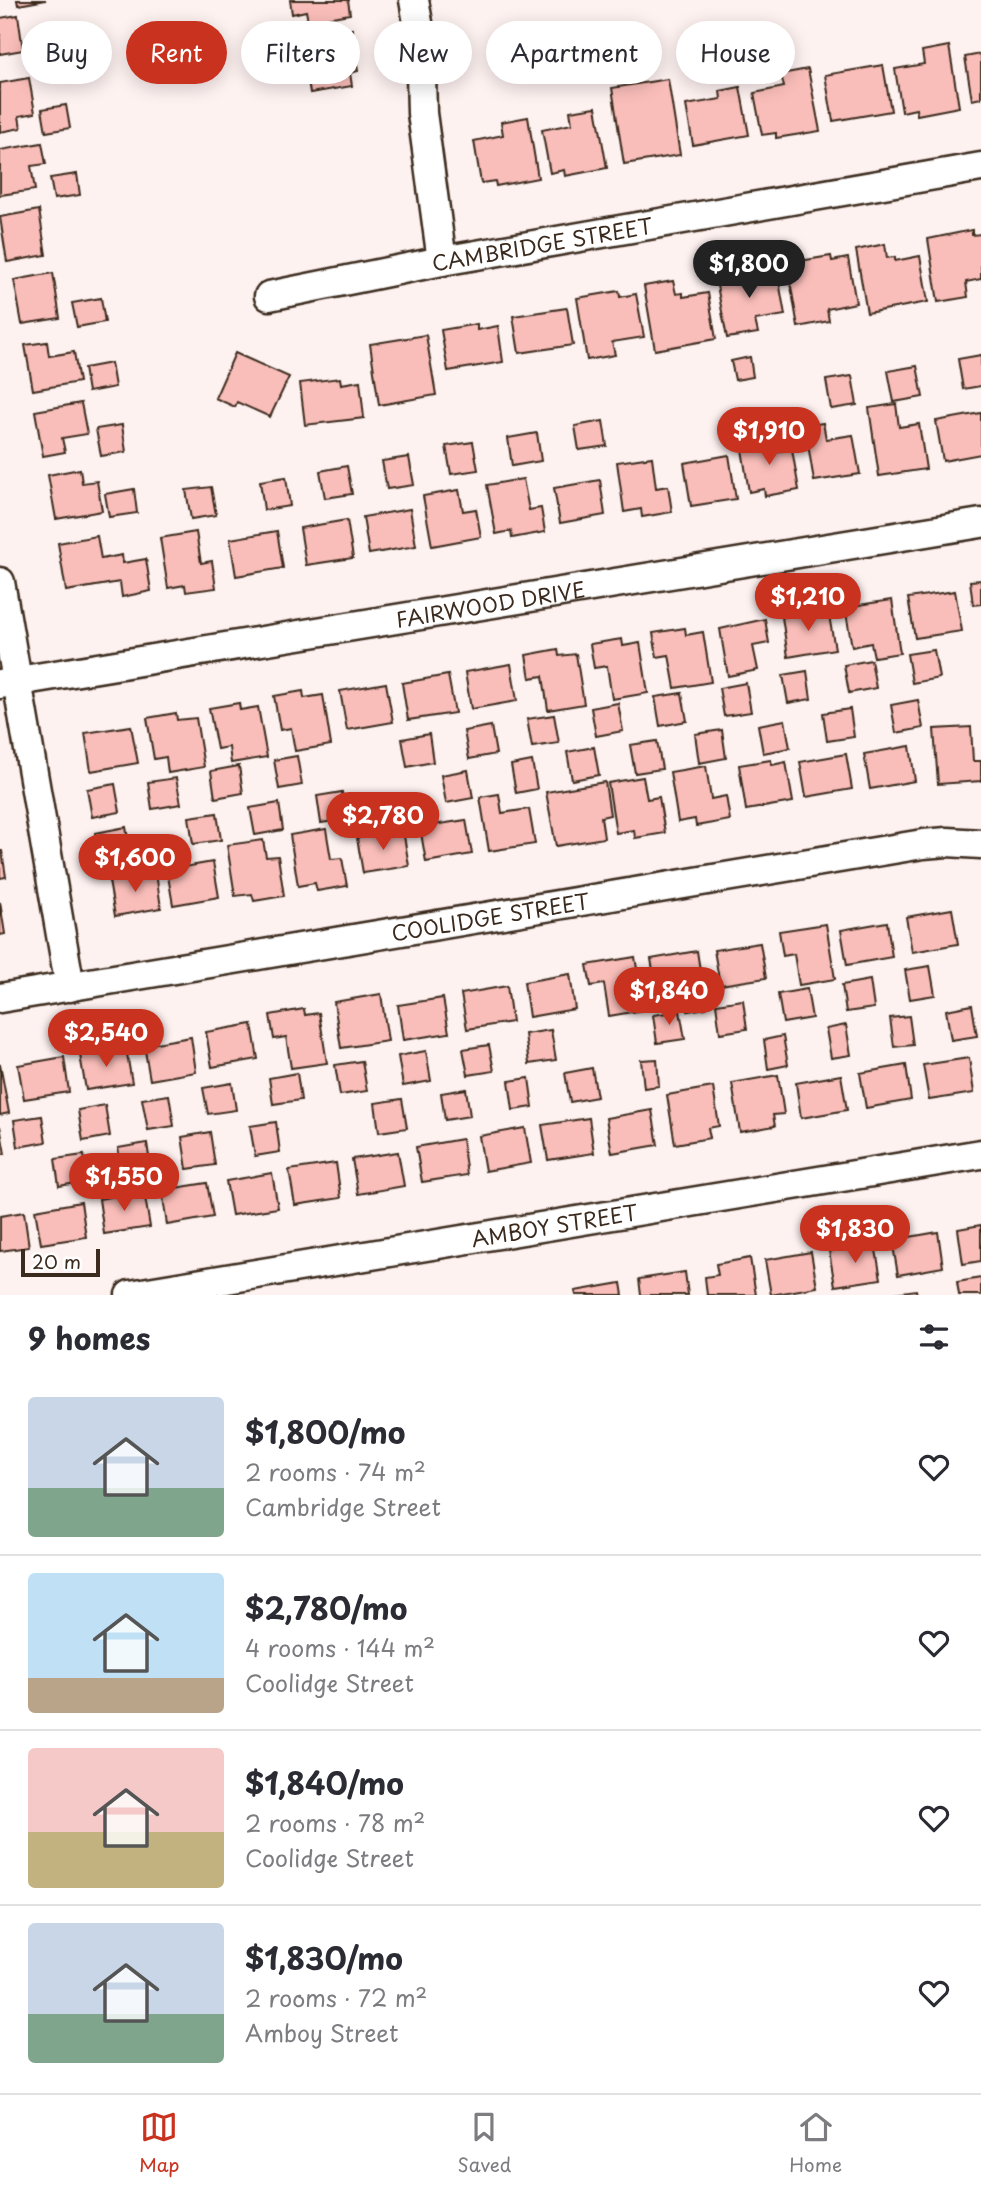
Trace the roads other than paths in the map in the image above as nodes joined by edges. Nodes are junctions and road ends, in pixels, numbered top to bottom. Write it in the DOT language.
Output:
graph roads {
  1 [pos="414,0"];
  2 [pos="981,167"];
  3 [pos="442,261"];
  4 [pos="270,296"];
  5 [pos="981,523"];
  6 [pos="0,582"];
  7 [pos="9,683"];
  8 [pos="981,844"];
  9 [pos="70,987"];
  10 [pos="0,998"];
  11 [pos="981,1154"];
  12 [pos="130,1295"];
  1 -- 3 [label="street"];
  2 -- 3 [label="street, CAMBRIDGE STREET"];
  3 -- 4 [label="street, CAMBRIDGE STREET"];
  5 -- 7 [label="street, FAIRWOOD DRIVE"];
  6 -- 7 [label="street"];
  7 -- 9 [label="street"];
  8 -- 9 [label="street, COOLIDGE STREET"];
  9 -- 10 [label="street, COOLIDGE STREET"];
  11 -- 12 [label="street, AMBOY STREET"];
}
